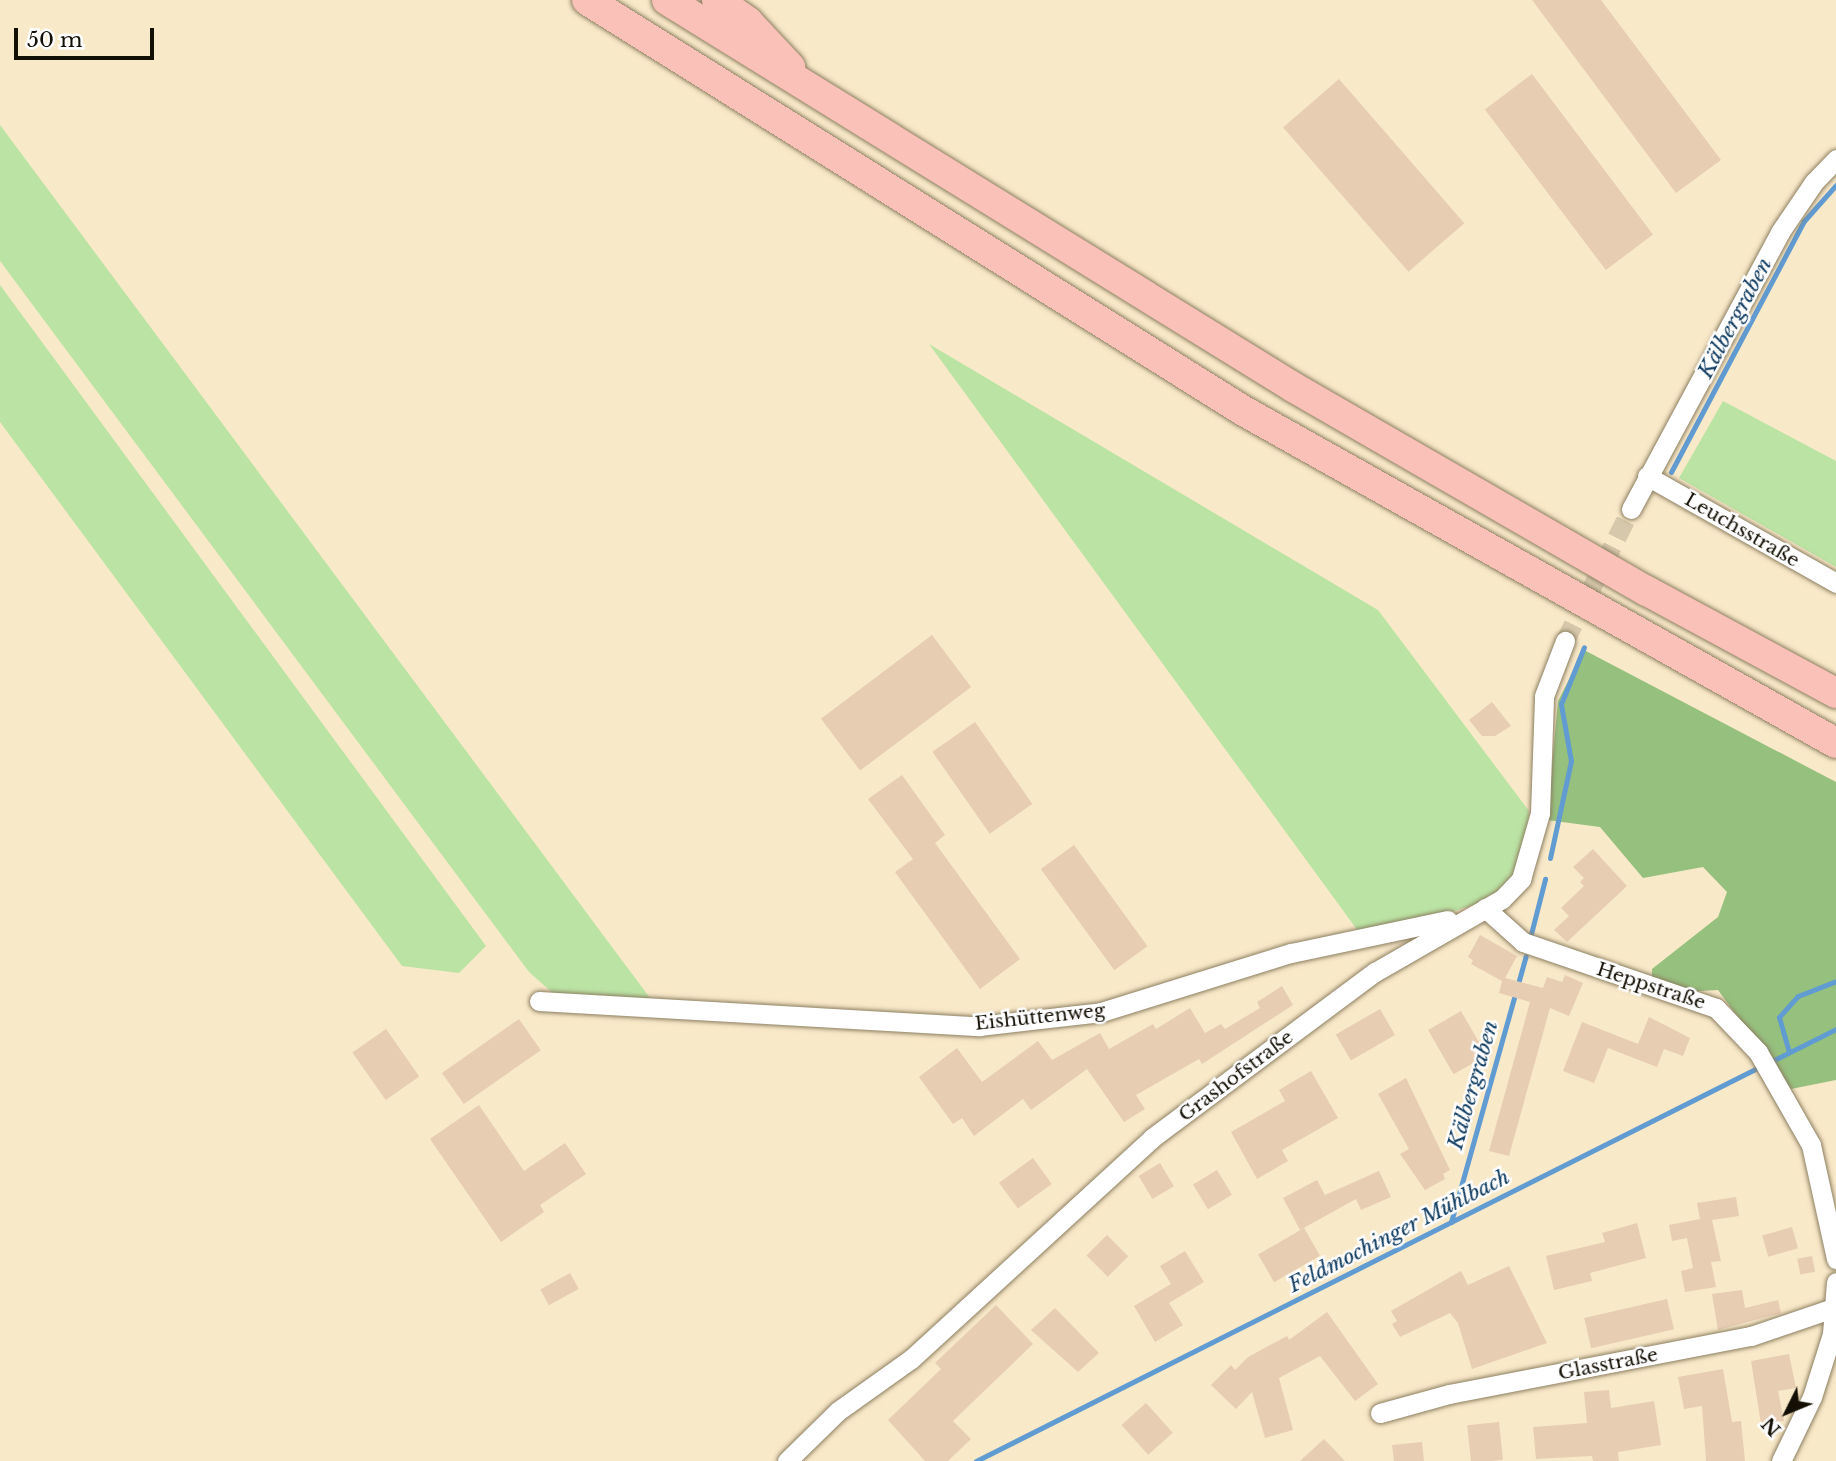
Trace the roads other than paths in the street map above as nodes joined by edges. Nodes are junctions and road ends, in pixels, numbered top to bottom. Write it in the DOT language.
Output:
graph roads {
  1 [pos="587,0"];
  2 [pos="667,0"];
  3 [pos="717,0"];
  4 [pos="819,98"];
  5 [pos="1836,159"];
  6 [pos="1647,476"];
  7 [pos="1631,509"];
  8 [pos="1836,583"];
  9 [pos="1566,641"];
  10 [pos="1836,693"];
  11 [pos="1836,743"];
  12 [pos="1485,908"];
  13 [pos="539,1001"];
  14 [pos="1836,1259"];
  15 [pos="1836,1282"];
  16 [pos="1835,1307"];
  17 [pos="1380,1413"];
  18 [pos="787,1461"];
  19 [pos="1781,1461"];
  1 -- 11 [label="highway"];
  2 -- 4 [label="highway"];
  3 -- 4 [label="highway"];
  4 -- 10 [label="highway"];
  5 -- 6 [label="street"];
  6 -- 7 [label="street"];
  6 -- 8 [label="street, Leuchsstraße"];
  9 -- 12 [label="street, Grashofstraße"];
  12 -- 13 [label="street, Eishüttenweg"];
  12 -- 14 [label="street, Heppstraße"];
  12 -- 18 [label="street, Grashofstraße"];
  15 -- 16 [label="street"];
  16 -- 17 [label="street, Glasstraße"];
  16 -- 19 [label="street"];
}
